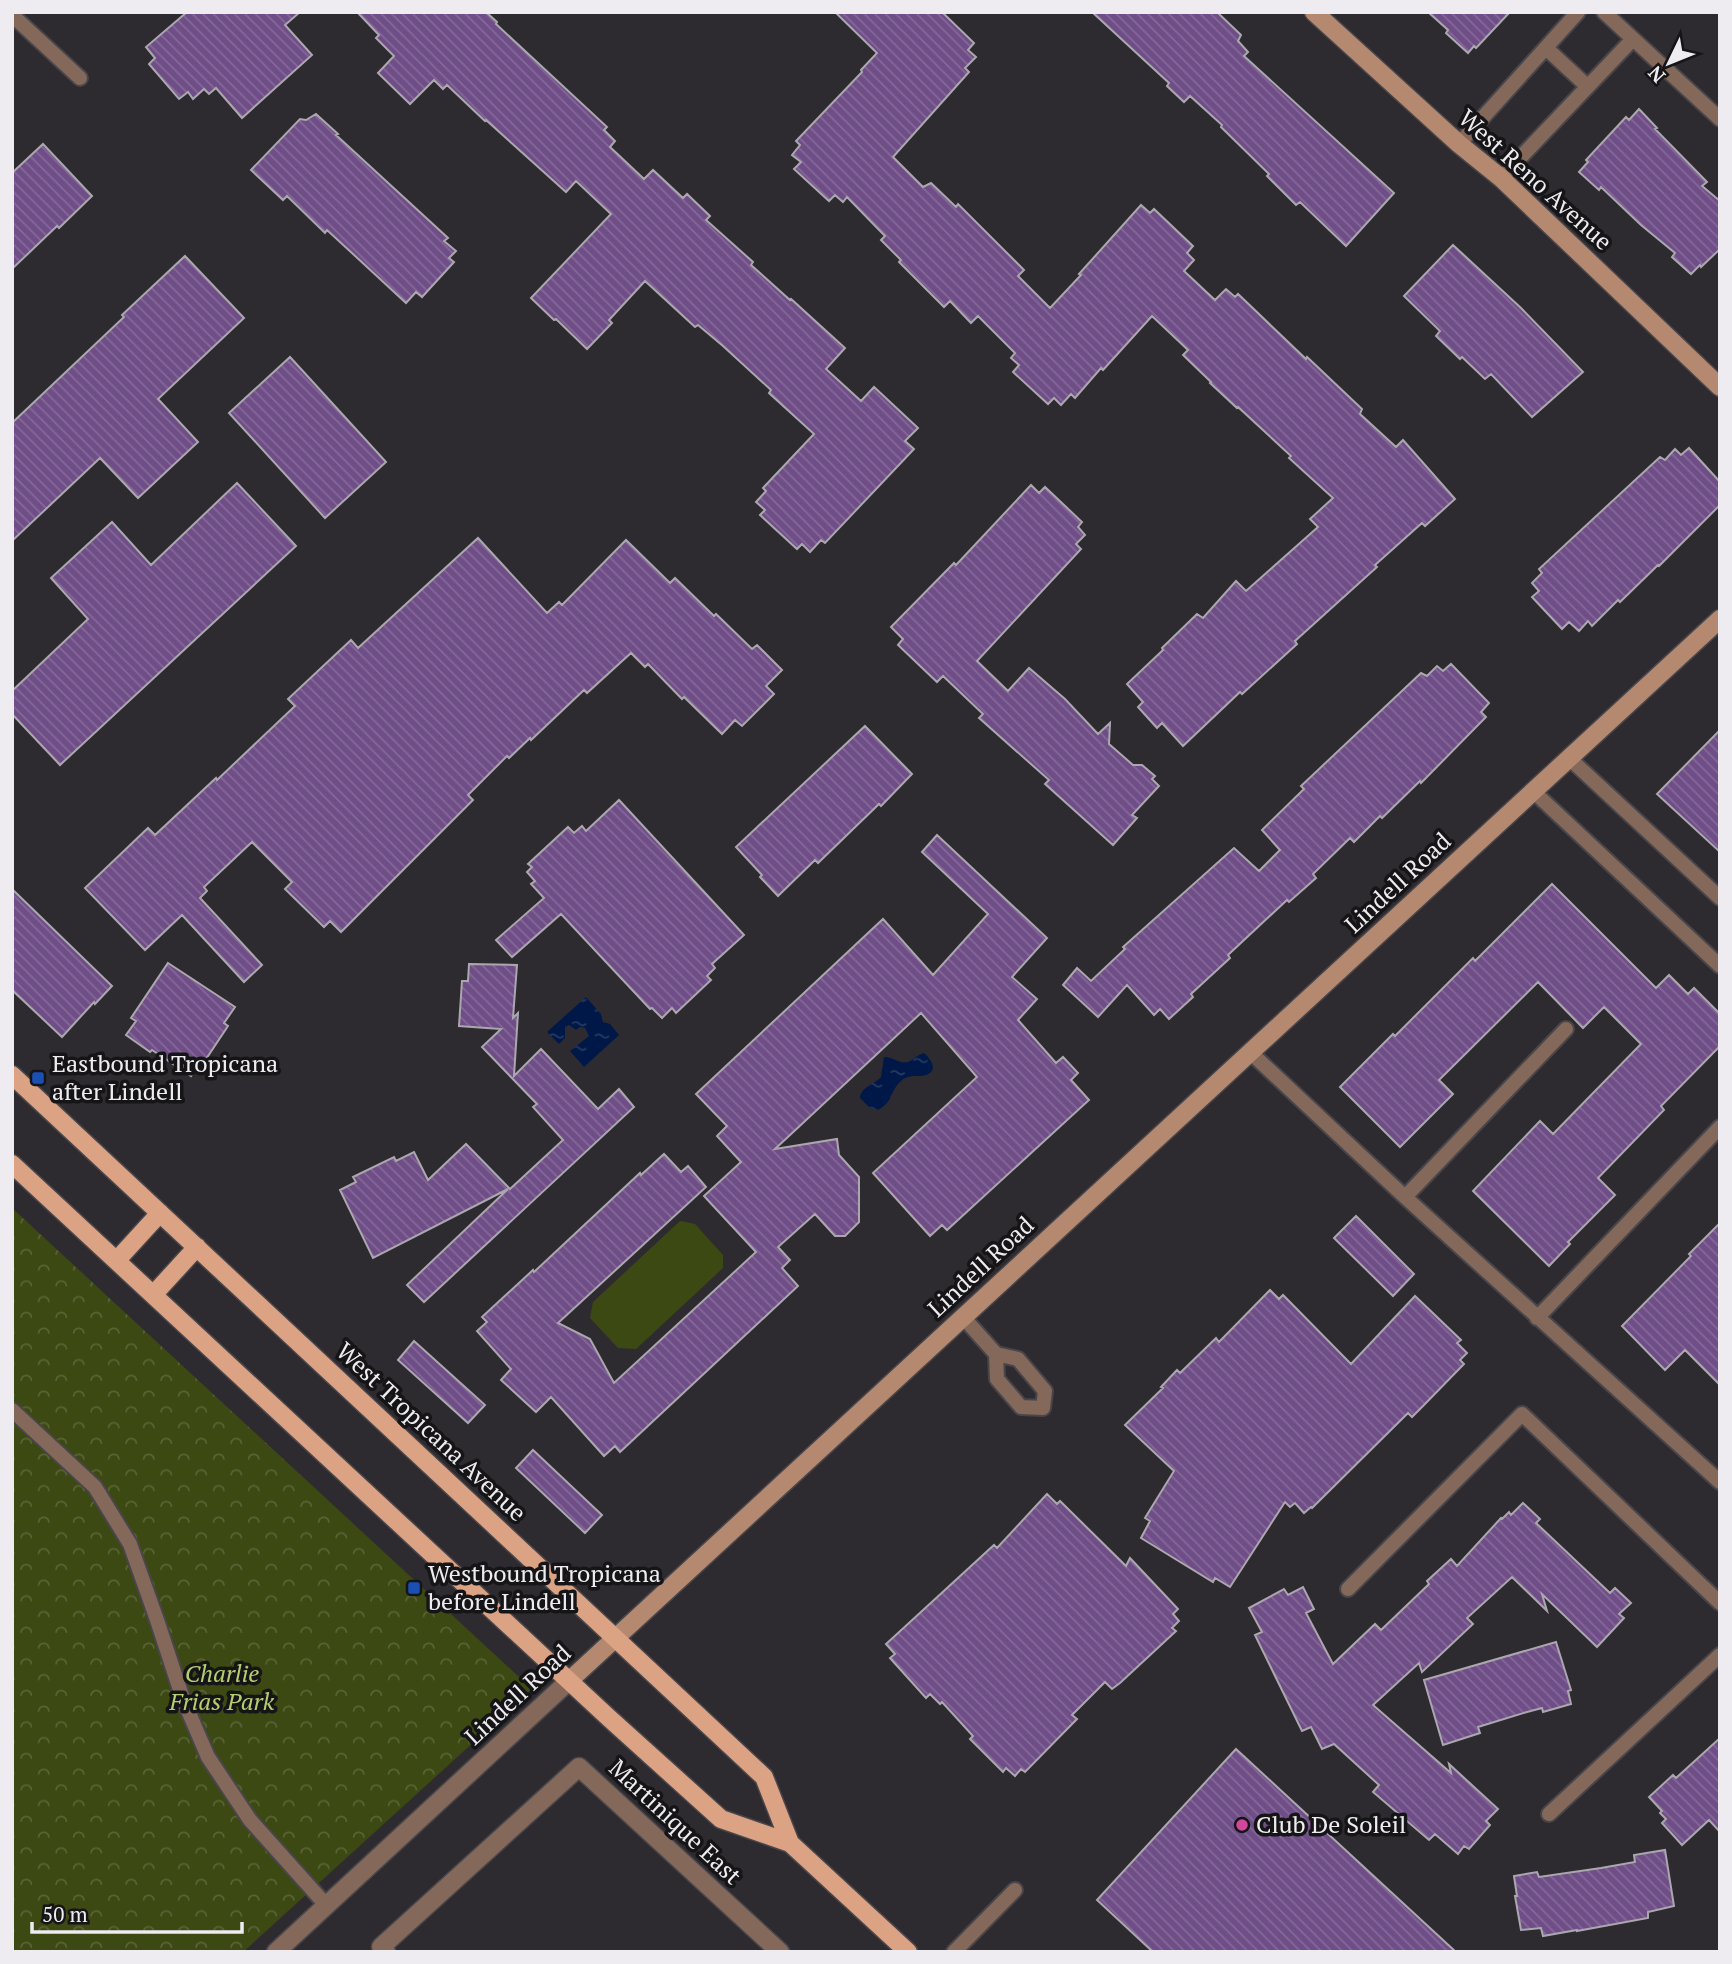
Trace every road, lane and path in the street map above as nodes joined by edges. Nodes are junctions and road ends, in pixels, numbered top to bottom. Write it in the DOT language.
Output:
graph roads {
  1 [pos="1314,12"];
  2 [pos="1578,12"];
  3 [pos="1604,12"];
  4 [pos="12,15"];
  5 [pos="1632,40"];
  6 [pos="1546,48"];
  7 [pos="80,78"];
  8 [pos="1587,86"];
  9 [pos="1720,119"];
  10 [pos="1459,144"];
  11 [pos="1501,178"];
  12 [pos="1720,387"];
  13 [pos="1720,618"];
  14 [pos="1569,758"];
  15 [pos="1533,791"];
  16 [pos="1719,896"];
  17 [pos="1720,966"];
  18 [pos="1566,1029"];
  19 [pos="1250,1052"];
  20 [pos="12,1075"];
  21 [pos="1720,1127"];
  22 [pos="12,1164"];
  23 [pos="1405,1197"];
  24 [pos="160,1213"];
  25 [pos="197,1247"];
  26 [pos="117,1260"];
  27 [pos="154,1294"];
  28 [pos="963,1317"];
  29 [pos="1537,1318"];
  30 [pos="996,1354"];
  31 [pos="12,1410"];
  32 [pos="1720,1482"];
  33 [pos="1348,1590"];
  34 [pos="1720,1603"];
  35 [pos="615,1638"];
  36 [pos="1720,1655"];
  37 [pos="570,1680"];
  38 [pos="1549,1814"];
  39 [pos="790,1843"];
  40 [pos="1015,1890"];
  41 [pos="326,1905"];
  42 [pos="384,1950"];
  43 [pos="276,1952"];
  44 [pos="780,1952"];
  45 [pos="908,1952"];
  46 [pos="954,1952"];
  1 -- 10 [label="street, West Reno Avenue"];
  2 -- 6 [label="lane"];
  3 -- 5 [label="lane"];
  4 -- 7 [label="lane"];
  5 -- 8 [label="lane"];
  5 -- 9 [label="lane"];
  6 -- 8 [label="lane"];
  6 -- 10 [label="lane"];
  8 -- 11 [label="lane"];
  10 -- 11 [label="street, West Reno Avenue"];
  11 -- 12 [label="street, West Reno Avenue"];
  13 -- 14 [label="street, Lindell Road"];
  14 -- 15 [label="street, Lindell Road"];
  14 -- 16 [label="lane"];
  15 -- 17 [label="lane"];
  15 -- 19 [label="street, Lindell Road"];
  18 -- 23 [label="lane"];
  19 -- 23 [label="lane"];
  19 -- 28 [label="street, Lindell Road"];
  20 -- 24 [label="main road, West Tropicana Avenue"];
  21 -- 29 [label="lane"];
  22 -- 26 [label="main road, West Tropicana Avenue"];
  23 -- 29 [label="lane"];
  24 -- 25 [label="main road, West Tropicana Avenue"];
  24 -- 26 [label="main road"];
  25 -- 27 [label="main road"];
  25 -- 35 [label="main road, West Tropicana Avenue"];
  26 -- 27 [label="main road, West Tropicana Avenue"];
  27 -- 37 [label="main road, West Tropicana Avenue"];
  28 -- 30 [label="lane"];
  28 -- 35 [label="street, Lindell Road"];
  29 -- 32 [label="lane"];
  31 -- 41 [label="lane"];
  33 -- 34 [label="lane"];
  35 -- 37 [label="street, Lindell Road"];
  35 -- 39 [label="main road, West Tropicana Avenue"];
  36 -- 38 [label="lane"];
  37 -- 39 [label="main road, West Tropicana Avenue"];
  37 -- 41 [label="street, Lindell Road"];
  39 -- 45 [label="main road, West Tropicana Avenue"];
  40 -- 46 [label="lane"];
  41 -- 43 [label="street, Lindell Road"];
  42 -- 44 [label="street, Martinique East"];
}
